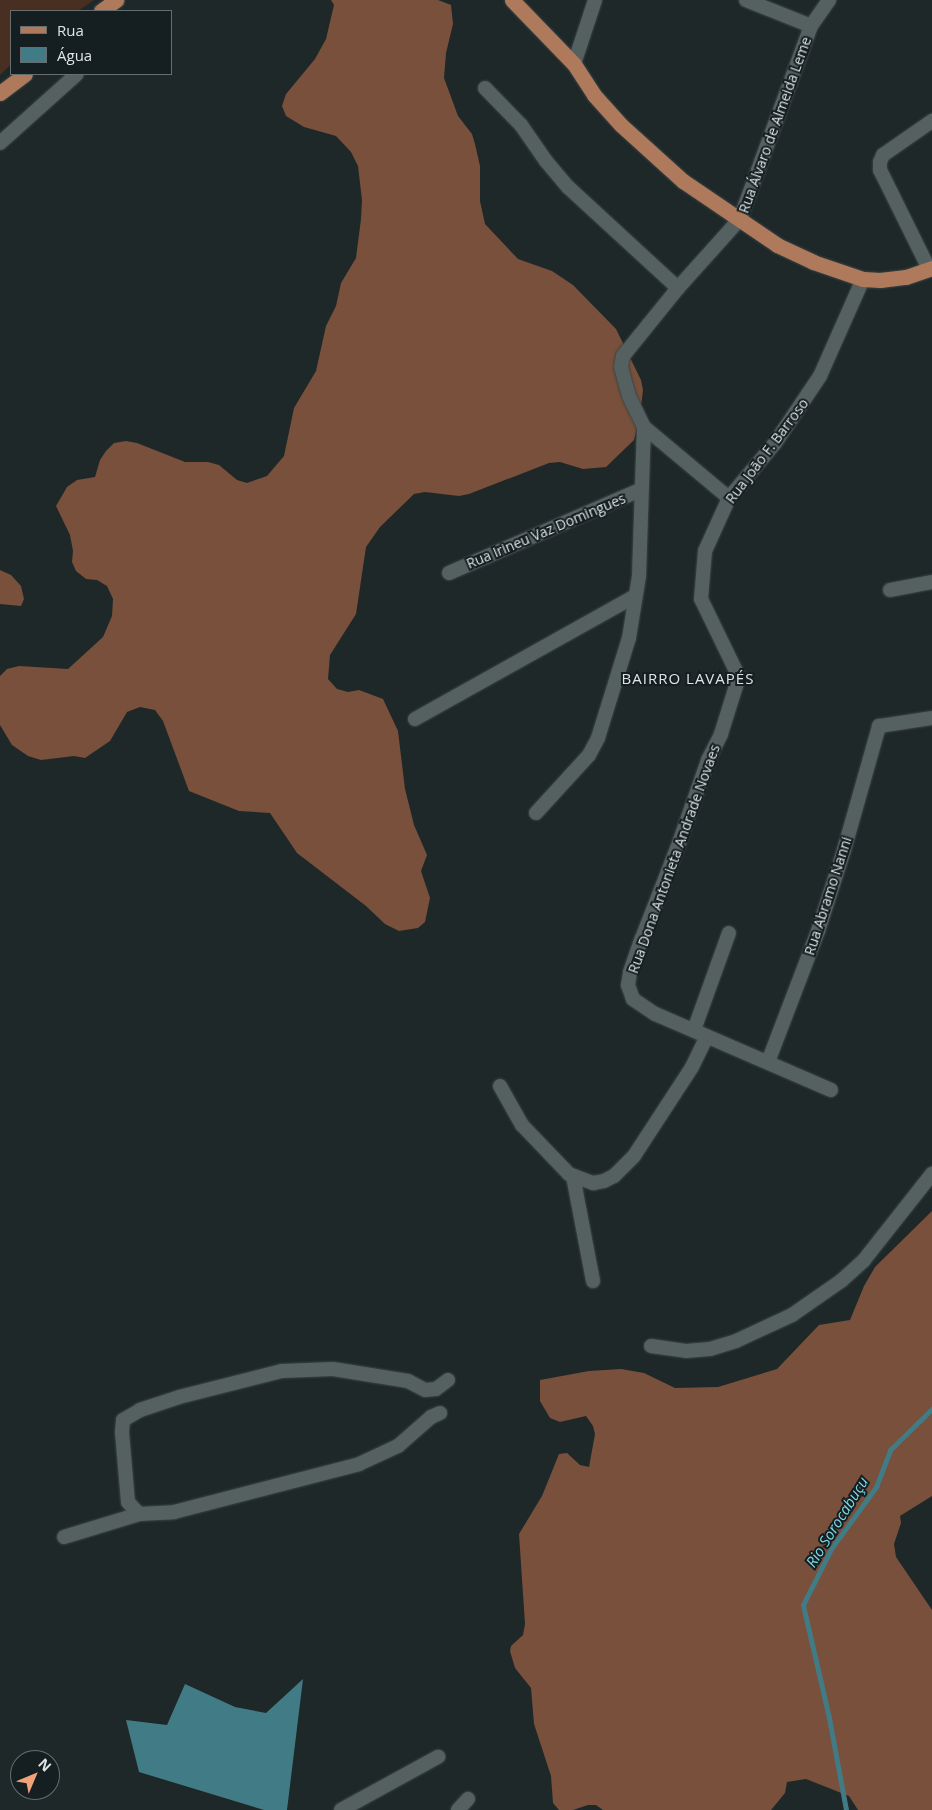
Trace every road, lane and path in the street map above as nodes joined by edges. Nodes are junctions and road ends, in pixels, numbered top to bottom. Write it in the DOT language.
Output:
graph roads {
  1 [pos="116,0"];
  2 [pos="512,0"];
  3 [pos="595,0"];
  4 [pos="746,0"];
  5 [pos="829,0"];
  6 [pos="102,10"];
  7 [pos="811,26"];
  8 [pos="574,64"];
  9 [pos="24,75"];
  10 [pos="75,75"];
  11 [pos="485,88"];
  12 [pos="0,93"];
  13 [pos="932,121"];
  14 [pos="0,143"];
  15 [pos="740,219"];
  16 [pos="931,268"];
  17 [pos="863,279"];
  18 [pos="678,288"];
  19 [pos="644,427"];
  20 [pos="642,489"];
  21 [pos="729,498"];
  22 [pos="449,573"];
  23 [pos="932,582"];
  24 [pos="890,590"];
  25 [pos="636,596"];
  26 [pos="737,683"];
  27 [pos="932,718"];
  28 [pos="415,720"];
  29 [pos="536,813"];
  30 [pos="729,933"];
  31 [pos="700,1033"];
  32 [pos="768,1062"];
  33 [pos="500,1086"];
  34 [pos="831,1090"];
  35 [pos="932,1174"];
  36 [pos="573,1176"];
  37 [pos="593,1281"];
  38 [pos="651,1346"];
  39 [pos="448,1380"];
  40 [pos="440,1413"];
  41 [pos="139,1514"];
  42 [pos="64,1537"];
  43 [pos="438,1757"];
  44 [pos="468,1799"];
  45 [pos="341,1810"];
  46 [pos="458,1810"];
  1 -- 6 [label="main road"];
  2 -- 8 [label="main road"];
  3 -- 8 [label="street"];
  4 -- 7 [label="street"];
  5 -- 7 [label="street, Rua Álvaro de Almeida Leme"];
  7 -- 15 [label="street, Rua Álvaro de Almeida Leme"];
  8 -- 15 [label="main road"];
  9 -- 12 [label="main road"];
  10 -- 14 [label="street"];
  11 -- 18 [label="street"];
  13 -- 16 [label="street"];
  15 -- 17 [label="main road"];
  15 -- 18 [label="street, Rua Álvaro de Almeida Leme"];
  16 -- 17 [label="main road"];
  17 -- 21 [label="street, Rua João F. Barroso"];
  18 -- 19 [label="street, Rua Álvaro de Almeida Leme"];
  19 -- 20 [label="street"];
  19 -- 21 [label="street, Rua Álvaro de Almeida Leme"];
  20 -- 22 [label="street, Rua Irineu Vaz Domingues"];
  20 -- 25 [label="street"];
  21 -- 26 [label="street, Rua João F. Barroso"];
  23 -- 24 [label="street"];
  25 -- 28 [label="street"];
  25 -- 29 [label="street"];
  26 -- 31 [label="street, Rua Dona Antonieta Andrade Novaes"];
  27 -- 32 [label="street, Rua Abramo Nanni"];
  30 -- 31 [label="street"];
  31 -- 32 [label="street, Rua Dona Antonieta Andrade Novaes"];
  31 -- 36 [label="street"];
  32 -- 34 [label="street, Rua Dona Antonieta Andrade Novaes"];
  33 -- 36 [label="street"];
  35 -- 38 [label="street"];
  36 -- 37 [label="street"];
  39 -- 41 [label="street"];
  40 -- 41 [label="street"];
  41 -- 42 [label="street"];
  43 -- 45 [label="street"];
  44 -- 46 [label="street"];
}
